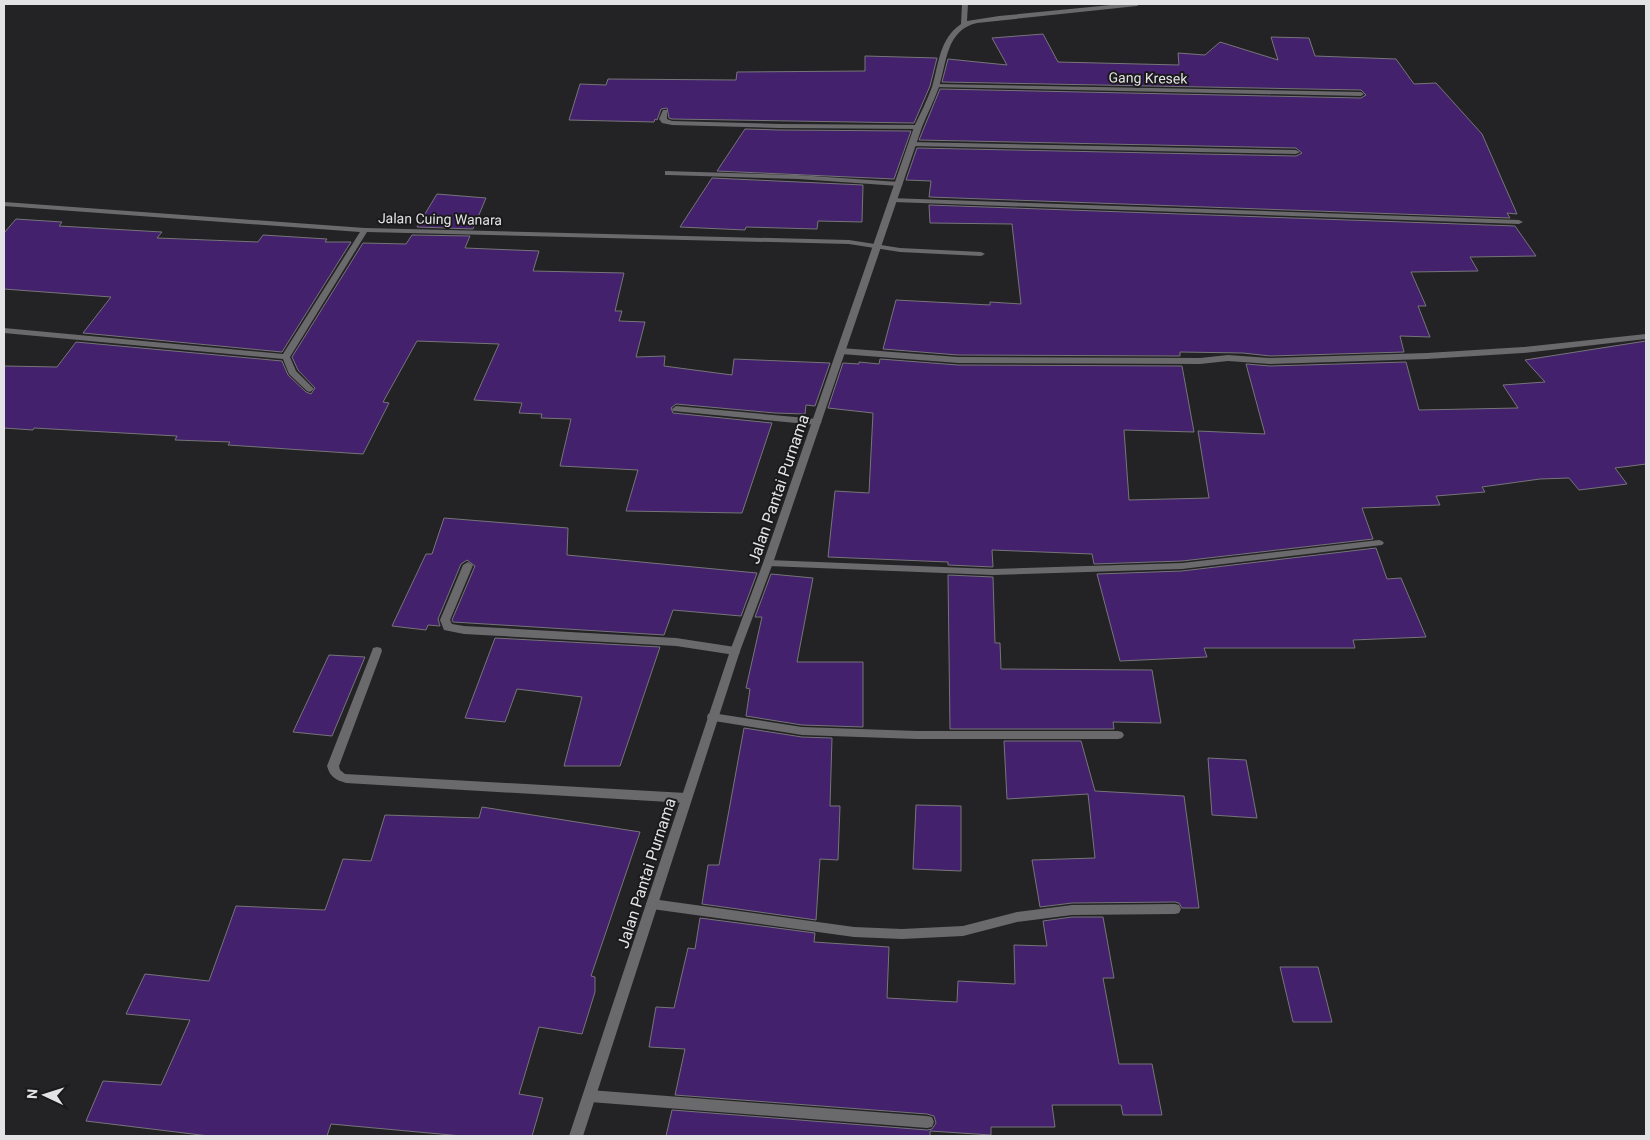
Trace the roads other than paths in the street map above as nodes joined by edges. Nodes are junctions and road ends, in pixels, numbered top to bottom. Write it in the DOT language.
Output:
graph roads {
  1 [pos="965,4"];
  2 [pos="1137,4"];
  3 [pos="964,25"];
  4 [pos="935,86"];
  5 [pos="1361,94"];
  6 [pos="665,111"];
  7 [pos="918,127"];
  8 [pos="913,144"];
  9 [pos="1296,152"];
  10 [pos="668,173"];
  11 [pos="899,184"];
  12 [pos="893,200"];
  13 [pos="4,204"];
  14 [pos="1519,222"];
  15 [pos="365,230"];
  16 [pos="876,246"];
  17 [pos="981,254"];
  18 [pos="4,330"];
  19 [pos="1646,336"];
  20 [pos="841,351"];
  21 [pos="286,358"];
  22 [pos="310,388"];
  23 [pos="676,409"];
  24 [pos="817,422"];
  25 [pos="1379,543"];
  26 [pos="768,563"];
  27 [pos="468,565"];
  28 [pos="734,650"];
  29 [pos="377,651"];
  30 [pos="712,717"];
  31 [pos="1118,735"];
  32 [pos="686,798"];
  33 [pos="652,904"];
  34 [pos="1175,909"];
  35 [pos="590,1096"];
  36 [pos="926,1122"];
  37 [pos="576,1136"];
  1 -- 3 [label="street"];
  2 -- 3 [label="street"];
  3 -- 4 [label="street, Jalan Pantai Purnama"];
  4 -- 5 [label="street, Gang Kresek"];
  4 -- 7 [label="street, Jalan Pantai Purnama"];
  6 -- 7 [label="street"];
  7 -- 8 [label="street, Jalan Pantai Purnama"];
  8 -- 9 [label="street"];
  8 -- 11 [label="street, Jalan Pantai Purnama"];
  10 -- 11 [label="street"];
  11 -- 12 [label="street, Jalan Pantai Purnama"];
  12 -- 14 [label="street"];
  12 -- 16 [label="street, Jalan Pantai Purnama"];
  13 -- 15 [label="street, Jalan Cuing Wanara"];
  15 -- 16 [label="street, Jalan Cuing Wanara"];
  15 -- 21 [label="street"];
  16 -- 17 [label="street, Jalan Cuing Wanara"];
  16 -- 20 [label="street, Jalan Pantai Purnama"];
  18 -- 21 [label="street"];
  19 -- 20 [label="street"];
  20 -- 24 [label="street, Jalan Pantai Purnama"];
  21 -- 22 [label="street"];
  23 -- 24 [label="street"];
  24 -- 26 [label="street, Jalan Pantai Purnama"];
  25 -- 26 [label="street"];
  26 -- 28 [label="street, Jalan Pantai Purnama"];
  27 -- 28 [label="street"];
  28 -- 30 [label="street, Jalan Pantai Purnama"];
  29 -- 32 [label="street"];
  30 -- 31 [label="street"];
  30 -- 32 [label="street, Jalan Pantai Purnama"];
  32 -- 33 [label="street, Jalan Pantai Purnama"];
  33 -- 34 [label="street"];
  33 -- 35 [label="street, Jalan Pantai Purnama"];
  35 -- 36 [label="street"];
  35 -- 37 [label="street, Jalan Pantai Purnama"];
}
